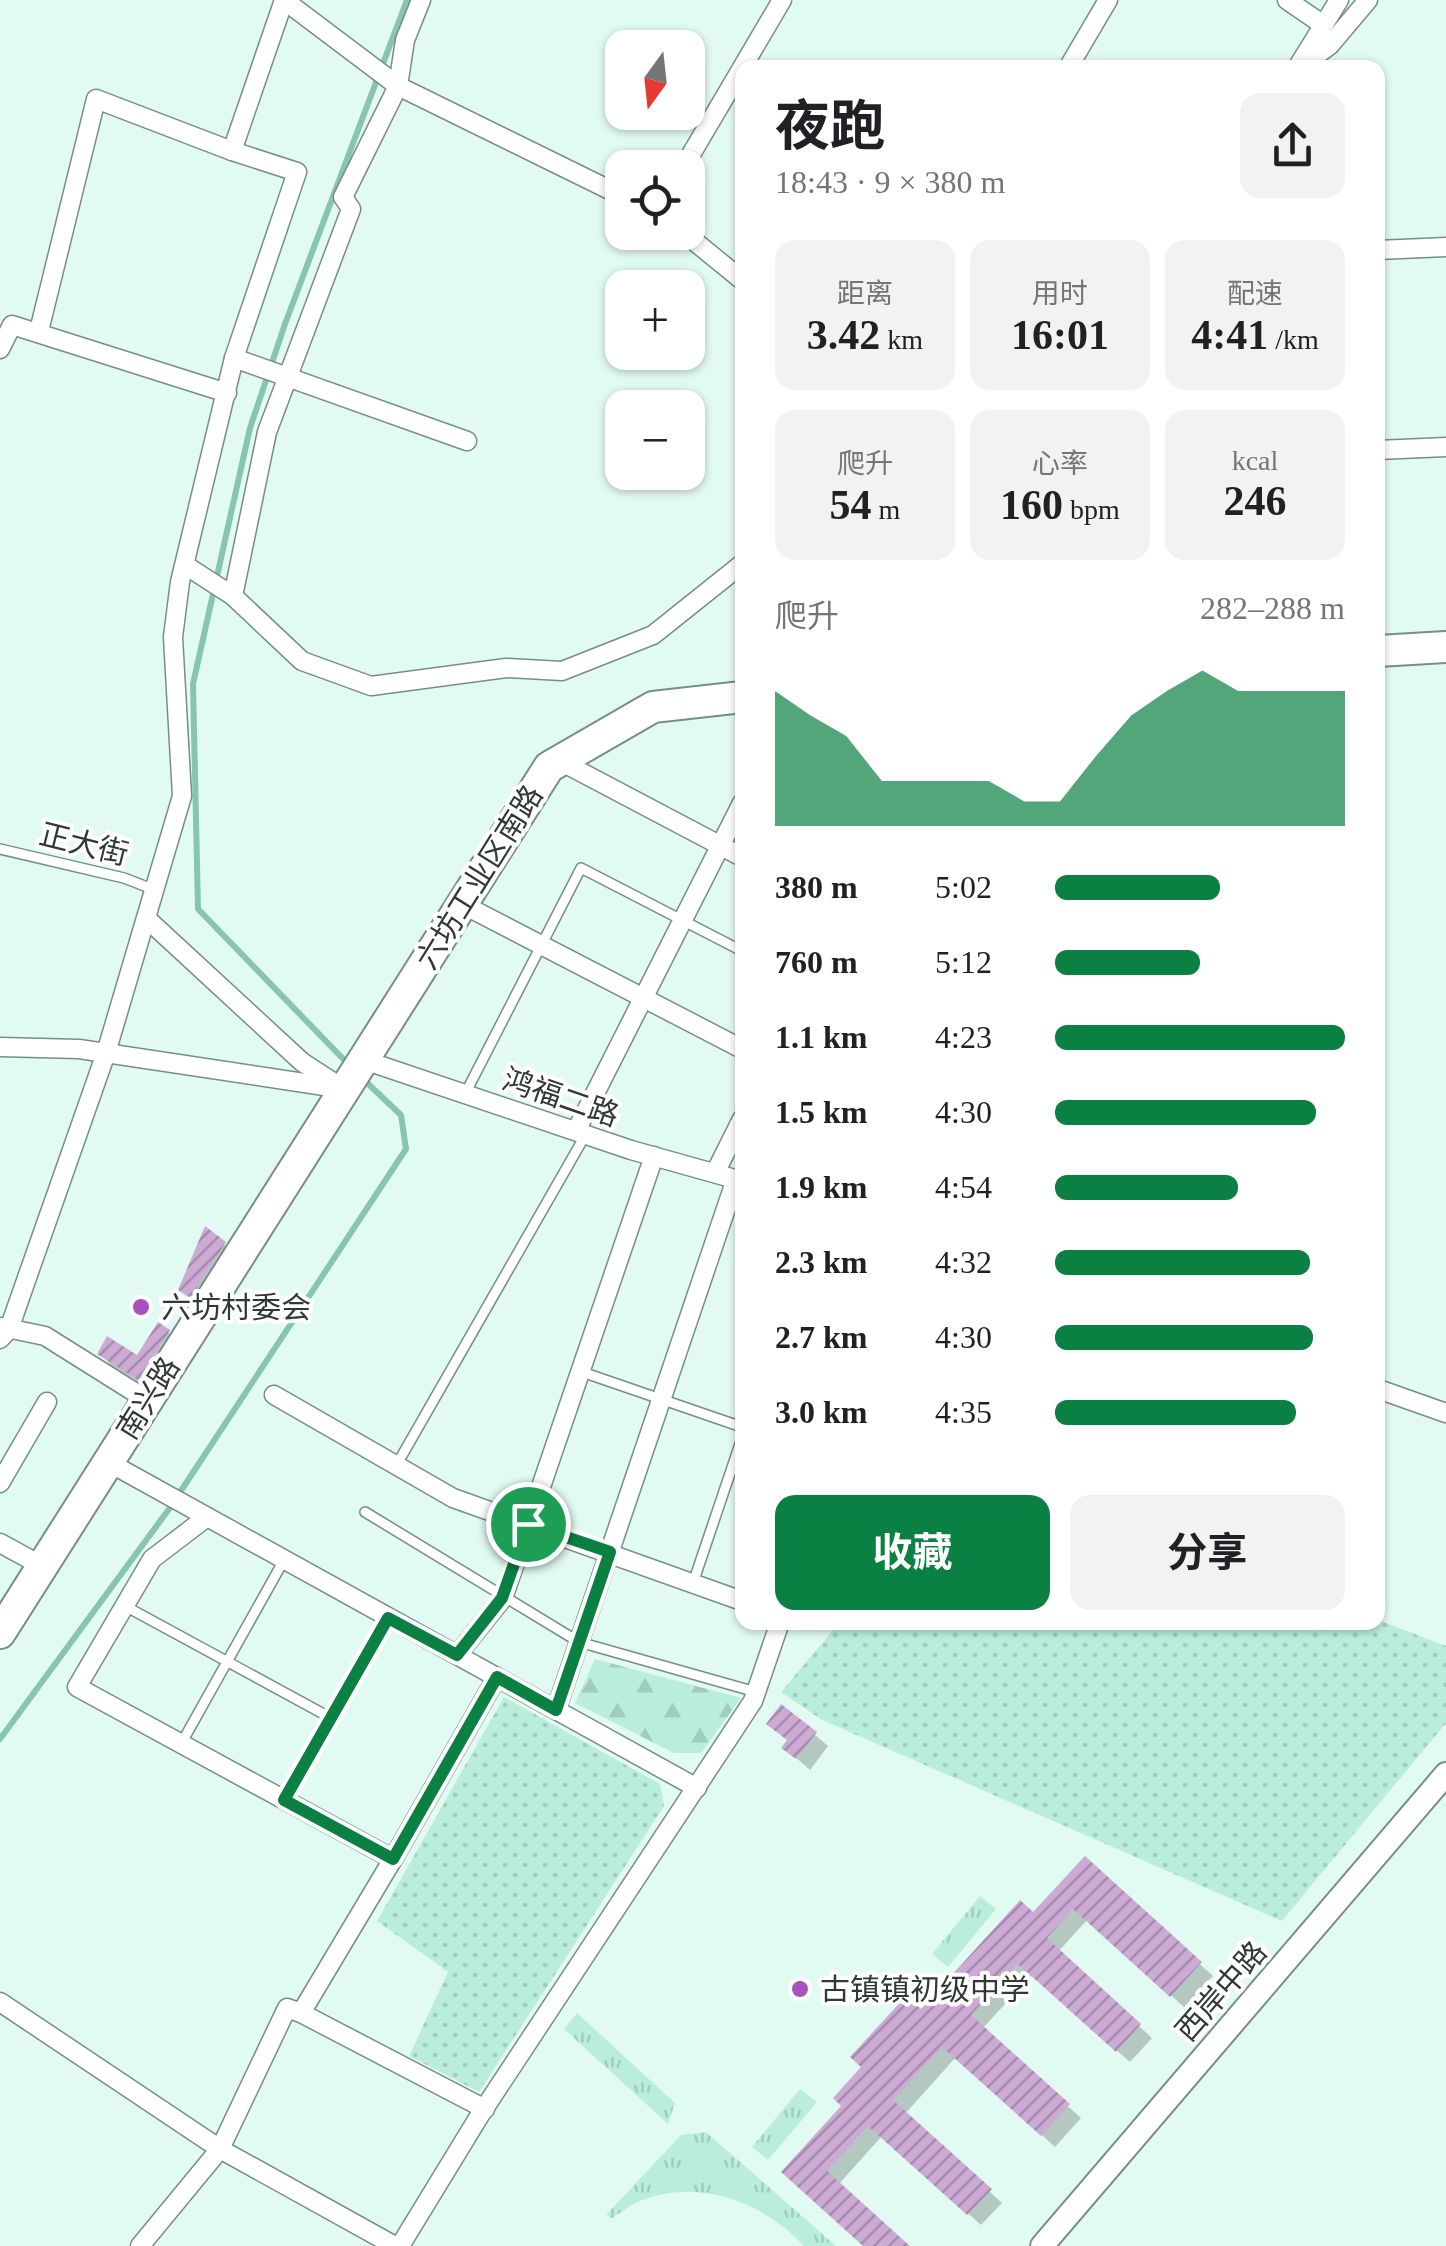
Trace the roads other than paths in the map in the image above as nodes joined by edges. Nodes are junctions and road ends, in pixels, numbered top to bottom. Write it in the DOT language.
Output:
graph roads {
  1 [pos="284,0"];
  2 [pos="422,0"];
  3 [pos="782,0"];
  4 [pos="1108,0"];
  5 [pos="1287,0"];
  6 [pos="1339,0"];
  7 [pos="1368,0"];
  8 [pos="1322,24"];
  9 [pos="747,60"];
  10 [pos="1073,60"];
  11 [pos="1302,60"];
  12 [pos="1309,60"];
  13 [pos="735,80"];
  14 [pos="398,86"];
  15 [pos="694,150"];
  16 [pos="232,151"];
  17 [pos="605,188"];
  18 [pos="1446,247"];
  19 [pos="705,250"];
  20 [pos="1385,250"];
  21 [pos="735,274"];
  22 [pos="39,332"];
  23 [pos="0,349"];
  24 [pos="234,358"];
  25 [pos="289,378"];
  26 [pos="228,394"];
  27 [pos="467,441"];
  28 [pos="1446,447"];
  29 [pos="1385,450"];
  30 [pos="184,565"];
  31 [pos="735,570"];
  32 [pos="232,596"];
  33 [pos="1446,647"];
  34 [pos="1385,651"];
  35 [pos="735,698"];
  36 [pos="560,761"];
  37 [pos="735,817"];
  38 [pos="720,846"];
  39 [pos="0,849"];
  40 [pos="735,854"];
  41 [pos="155,890"];
  42 [pos="462,904"];
  43 [pos="146,918"];
  44 [pos="682,920"];
  45 [pos="541,945"];
  46 [pos="735,947"];
  47 [pos="643,998"];
  48 [pos="735,1045"];
  49 [pos="0,1047"];
  50 [pos="106,1053"];
  51 [pos="354,1073"];
  52 [pos="465,1094"];
  53 [pos="581,1133"];
  54 [pos="735,1133"];
  55 [pos="654,1156"];
  56 [pos="715,1173"];
  57 [pos="735,1179"];
  58 [pos="735,1194"];
  59 [pos="3,1332"];
  60 [pos="582,1372"];
  61 [pos="1385,1392"];
  62 [pos="274,1395"];
  63 [pos="147,1400"];
  64 [pos="661,1400"];
  65 [pos="47,1402"];
  66 [pos="1446,1413"];
  67 [pos="735,1425"];
  68 [pos="735,1459"];
  69 [pos="108,1462"];
  70 [pos="396,1466"];
  71 [pos="0,1484"];
  72 [pos="365,1512"];
  73 [pos="207,1517"];
  74 [pos="528,1524"];
  75 [pos="0,1542"];
  76 [pos="610,1552"];
  77 [pos="284,1560"];
  78 [pos="42,1566"];
  79 [pos="693,1583"];
  80 [pos="502,1598"];
  81 [pos="735,1598"];
  82 [pos="124,1606"];
  83 [pos="388,1618"];
  84 [pos="777,1630"];
  85 [pos="0,1633"];
  86 [pos="579,1642"];
  87 [pos="457,1655"];
  88 [pos="228,1660"];
  89 [pos="497,1677"];
  90 [pos="756,1692"];
  91 [pos="556,1710"];
  92 [pos="331,1718"];
  93 [pos="181,1744"];
  94 [pos="1446,1774"];
  95 [pos="697,1788"];
  96 [pos="284,1800"];
  97 [pos="393,1859"];
  98 [pos="0,2002"];
  99 [pos="301,2013"];
  100 [pos="484,2109"];
  101 [pos="220,2148"];
  102 [pos="140,2246"];
  103 [pos="397,2246"];
  104 [pos="1042,2246"];
  1 -- 14 [label="street"];
  1 -- 16 [label="street"];
  2 -- 14 [label="street"];
  3 -- 9 [label="street"];
  4 -- 10 [label="street"];
  5 -- 8 [label="street"];
  6 -- 8 [label="street"];
  7 -- 12 [label="street"];
  8 -- 11 [label="street"];
  13 -- 15 [label="street"];
  14 -- 17 [label="street"];
  14 -- 25 [label="street"];
  16 -- 22 [label="street"];
  16 -- 24 [label="street"];
  18 -- 20 [label="street"];
  19 -- 21 [label="street"];
  22 -- 23 [label="street"];
  22 -- 26 [label="street"];
  24 -- 25 [label="street"];
  24 -- 26 [label="street"];
  25 -- 27 [label="street"];
  25 -- 32 [label="street"];
  26 -- 30 [label="street"];
  28 -- 29 [label="street"];
  30 -- 32 [label="street"];
  30 -- 41 [label="street"];
  31 -- 32 [label="street"];
  33 -- 34 [label="main road"];
  35 -- 36 [label="main road, 六坊工业区南路"];
  36 -- 38 [label="street"];
  36 -- 42 [label="main road, 六坊工业区南路"];
  37 -- 38 [label="street"];
  38 -- 40 [label="street"];
  38 -- 44 [label="street"];
  39 -- 41 [label="lane, 正大街"];
  41 -- 43 [label="street"];
  42 -- 45 [label="street"];
  42 -- 51 [label="main road, 六坊工业区南路"];
  43 -- 50 [label="street"];
  43 -- 51 [label="street"];
  44 -- 45 [label="lane"];
  44 -- 46 [label="lane"];
  44 -- 47 [label="street"];
  45 -- 47 [label="street"];
  45 -- 52 [label="lane"];
  47 -- 48 [label="street"];
  47 -- 53 [label="street"];
  49 -- 50 [label="street, 鸿福二路"];
  50 -- 51 [label="street, 鸿福二路"];
  50 -- 59 [label="street"];
  51 -- 52 [label="street, 鸿福二路"];
  51 -- 63 [label="main road, 南兴路"];
  52 -- 53 [label="street, 鸿福二路"];
  53 -- 55 [label="street, 鸿福二路"];
  53 -- 70 [label="lane"];
  54 -- 56 [label="street"];
  55 -- 56 [label="street, 鸿福二路"];
  55 -- 60 [label="street"];
  56 -- 57 [label="street, 鸿福二路"];
  58 -- 64 [label="street"];
  59 -- 63 [label="street"];
  60 -- 64 [label="lane"];
  60 -- 74 [label="street"];
  61 -- 66 [label="street"];
  62 -- 70 [label="street"];
  63 -- 69 [label="main road, 南兴路"];
  64 -- 67 [label="lane"];
  64 -- 76 [label="street"];
  65 -- 71 [label="street"];
  68 -- 79 [label="lane"];
  69 -- 73 [label="street"];
  69 -- 78 [label="main road, 南兴路"];
  70 -- 74 [label="street"];
  72 -- 80 [label="lane"];
  73 -- 77 [label="street"];
  73 -- 82 [label="street"];
  74 -- 76 [label="street"];
  74 -- 80 [label="street"];
  75 -- 78 [label="street"];
  76 -- 79 [label="street"];
  76 -- 86 [label="street"];
  77 -- 83 [label="street"];
  77 -- 88 [label="lane"];
  78 -- 85 [label="main road, 南兴路"];
  79 -- 81 [label="street"];
  80 -- 86 [label="lane"];
  80 -- 87 [label="street"];
  82 -- 88 [label="lane"];
  82 -- 93 [label="street"];
  83 -- 87 [label="street"];
  83 -- 92 [label="lane"];
  84 -- 90 [label="street"];
  86 -- 90 [label="lane"];
  86 -- 91 [label="street"];
  87 -- 89 [label="street"];
  88 -- 92 [label="lane"];
  88 -- 93 [label="lane"];
  89 -- 91 [label="street"];
  89 -- 97 [label="street"];
  90 -- 95 [label="street"];
  91 -- 95 [label="street"];
  92 -- 96 [label="lane"];
  93 -- 96 [label="street"];
  94 -- 104 [label="street, 西岸中路"];
  95 -- 100 [label="street"];
  96 -- 97 [label="street"];
  97 -- 99 [label="street"];
  98 -- 101 [label="street"];
  99 -- 100 [label="street"];
  99 -- 101 [label="street"];
  100 -- 103 [label="street"];
  101 -- 102 [label="street"];
  101 -- 103 [label="street"];
}
